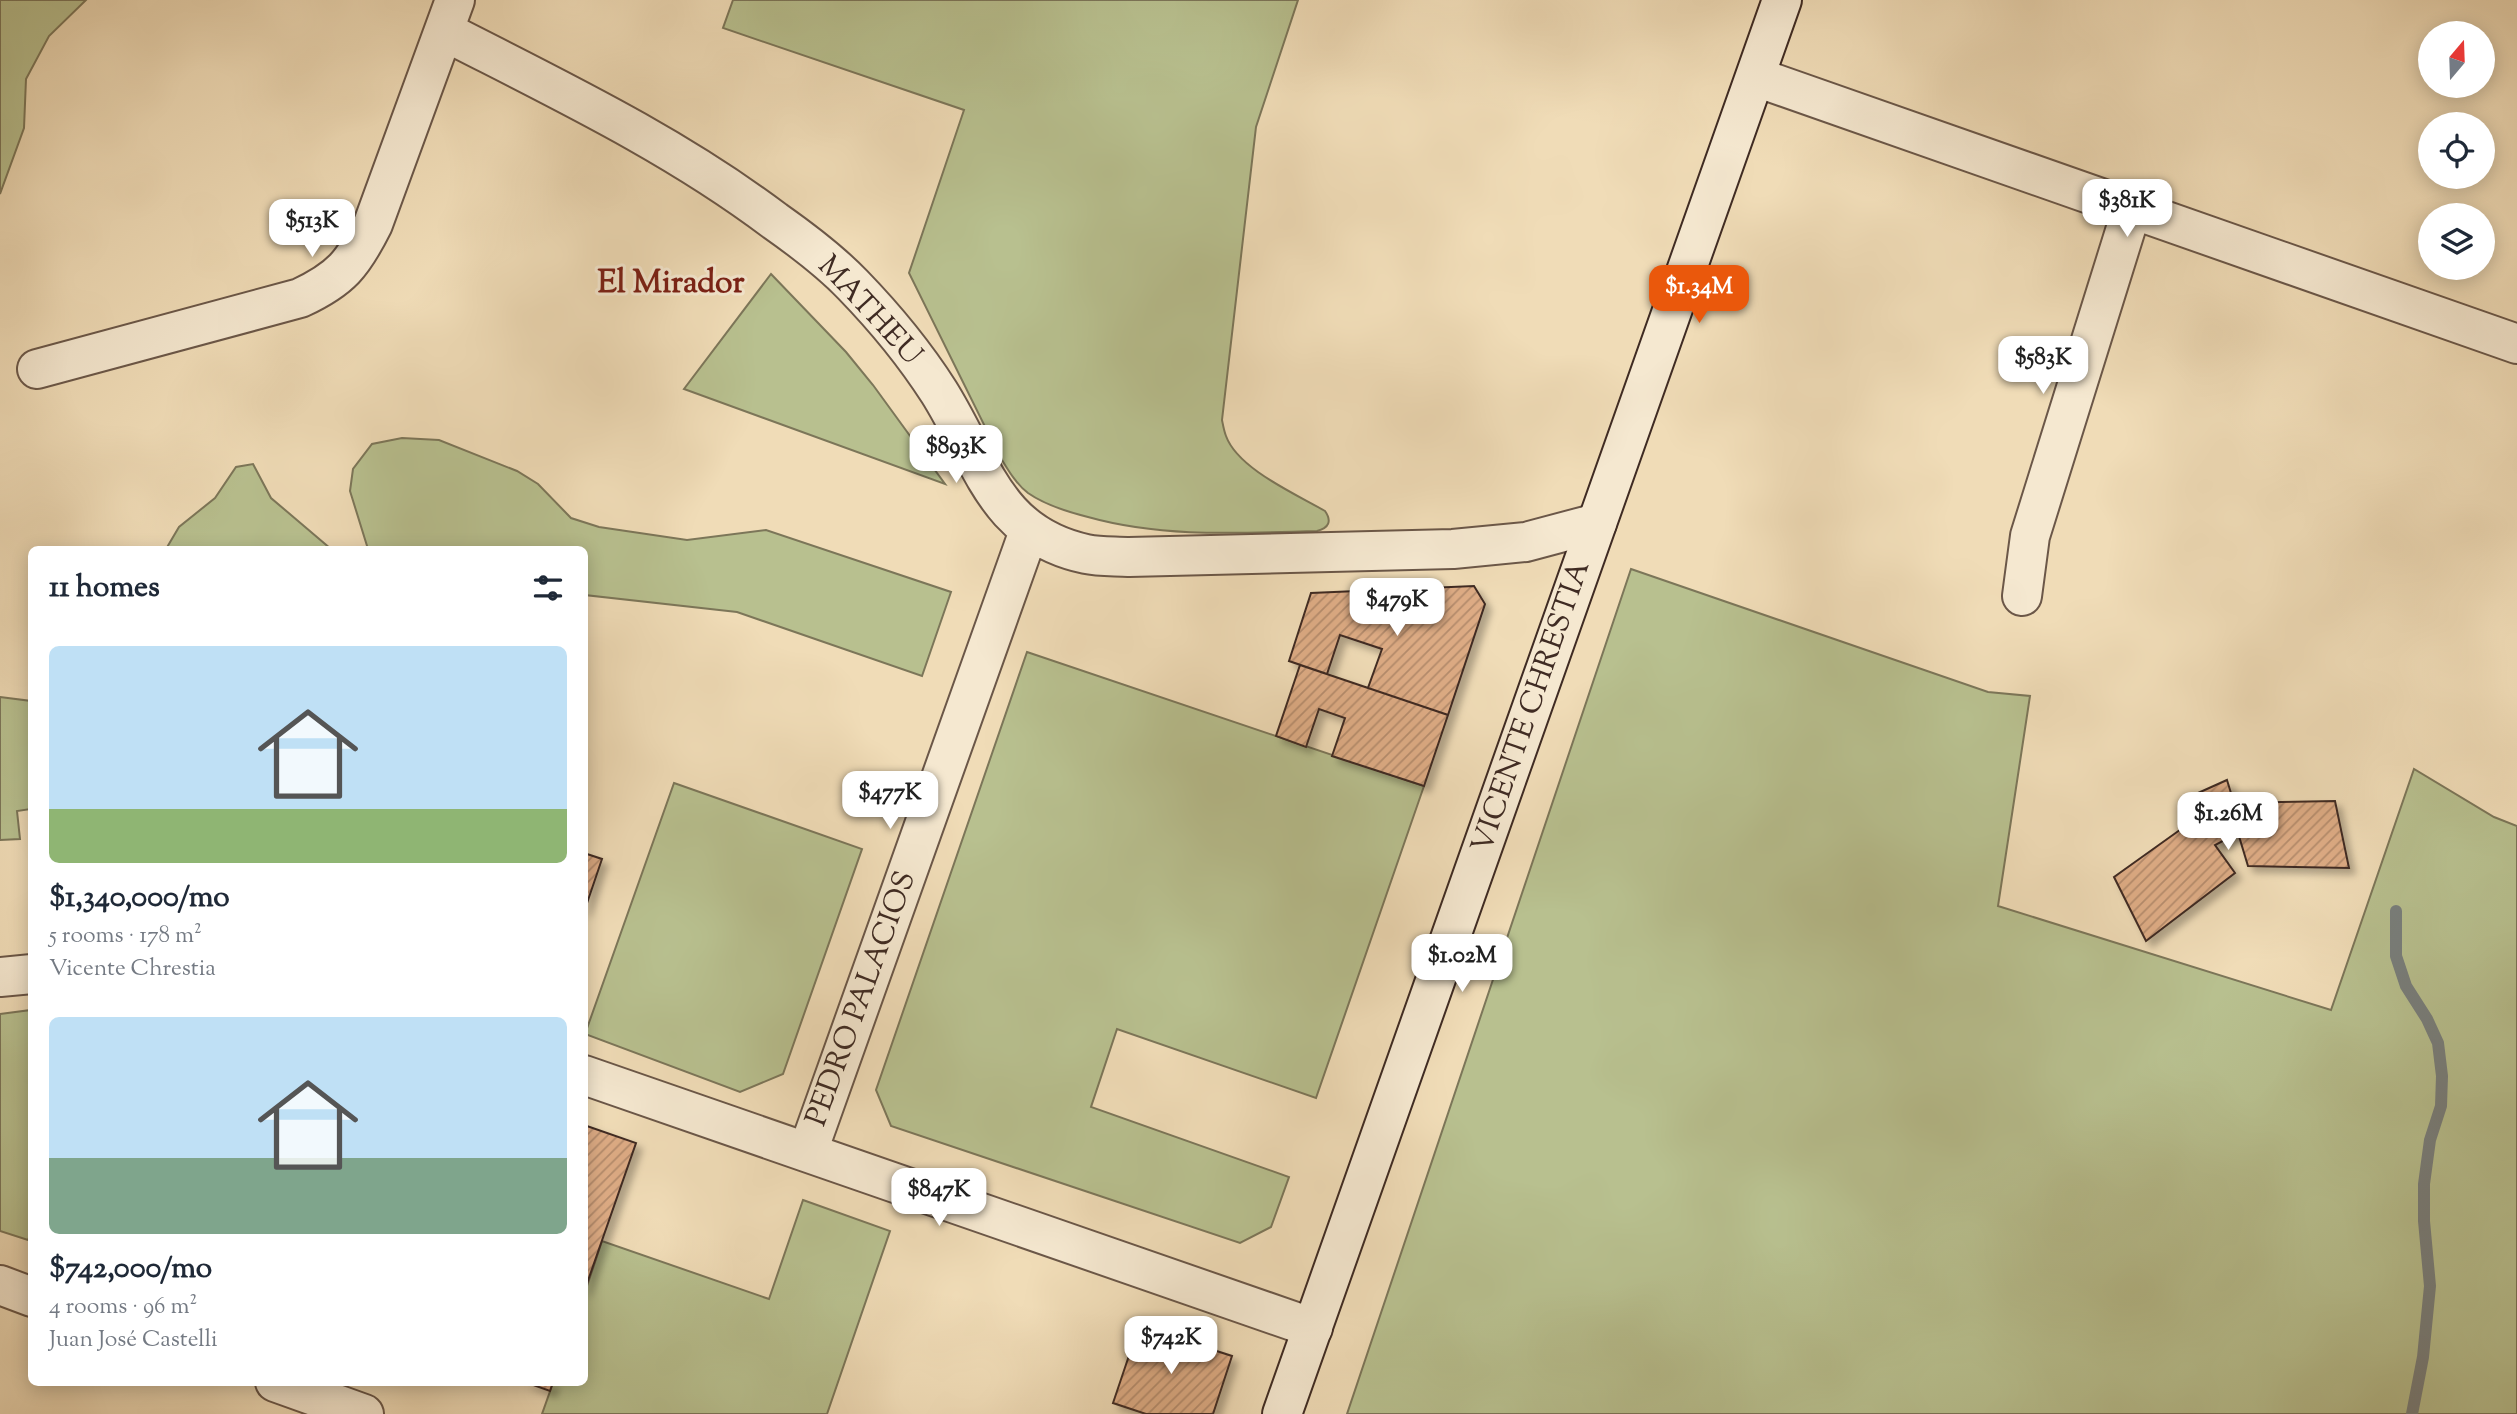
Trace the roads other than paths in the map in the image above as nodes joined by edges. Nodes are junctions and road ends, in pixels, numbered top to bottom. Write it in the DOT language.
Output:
graph roads {
  1 [pos="1782,0"];
  2 [pos="449,16"];
  3 [pos="1756,76"];
  4 [pos="2132,209"];
  5 [pos="2517,344"];
  6 [pos="37,369"];
  7 [pos="1597,523"];
  8 [pos="1029,531"];
  9 [pos="2022,596"];
  10 [pos="28,974"];
  11 [pos="0,977"];
  12 [pos="588,1076"];
  13 [pos="808,1151"];
  14 [pos="0,1285"];
  15 [pos="28,1296"];
  16 [pos="1313,1328"];
  17 [pos="286,1386"];
  18 [pos="364,1414"];
  19 [pos="1282,1414"];
  1 -- 3 [label="street, VICENTE CHRESTIA"];
  2 -- 6 [label="street"];
  2 -- 8 [label="street, MATHEU"];
  3 -- 4 [label="street"];
  3 -- 7 [label="street, VICENTE CHRESTIA"];
  4 -- 5 [label="street"];
  4 -- 9 [label="street"];
  7 -- 8 [label="street, MATHEU"];
  7 -- 16 [label="street, VICENTE CHRESTIA"];
  8 -- 13 [label="street, PEDRO PALACIOS"];
  10 -- 11 [label="street"];
  12 -- 13 [label="street"];
  13 -- 16 [label="street"];
  14 -- 15 [label="street"];
  16 -- 19 [label="street, VICENTE CHRESTIA"];
  17 -- 18 [label="street"];
}
